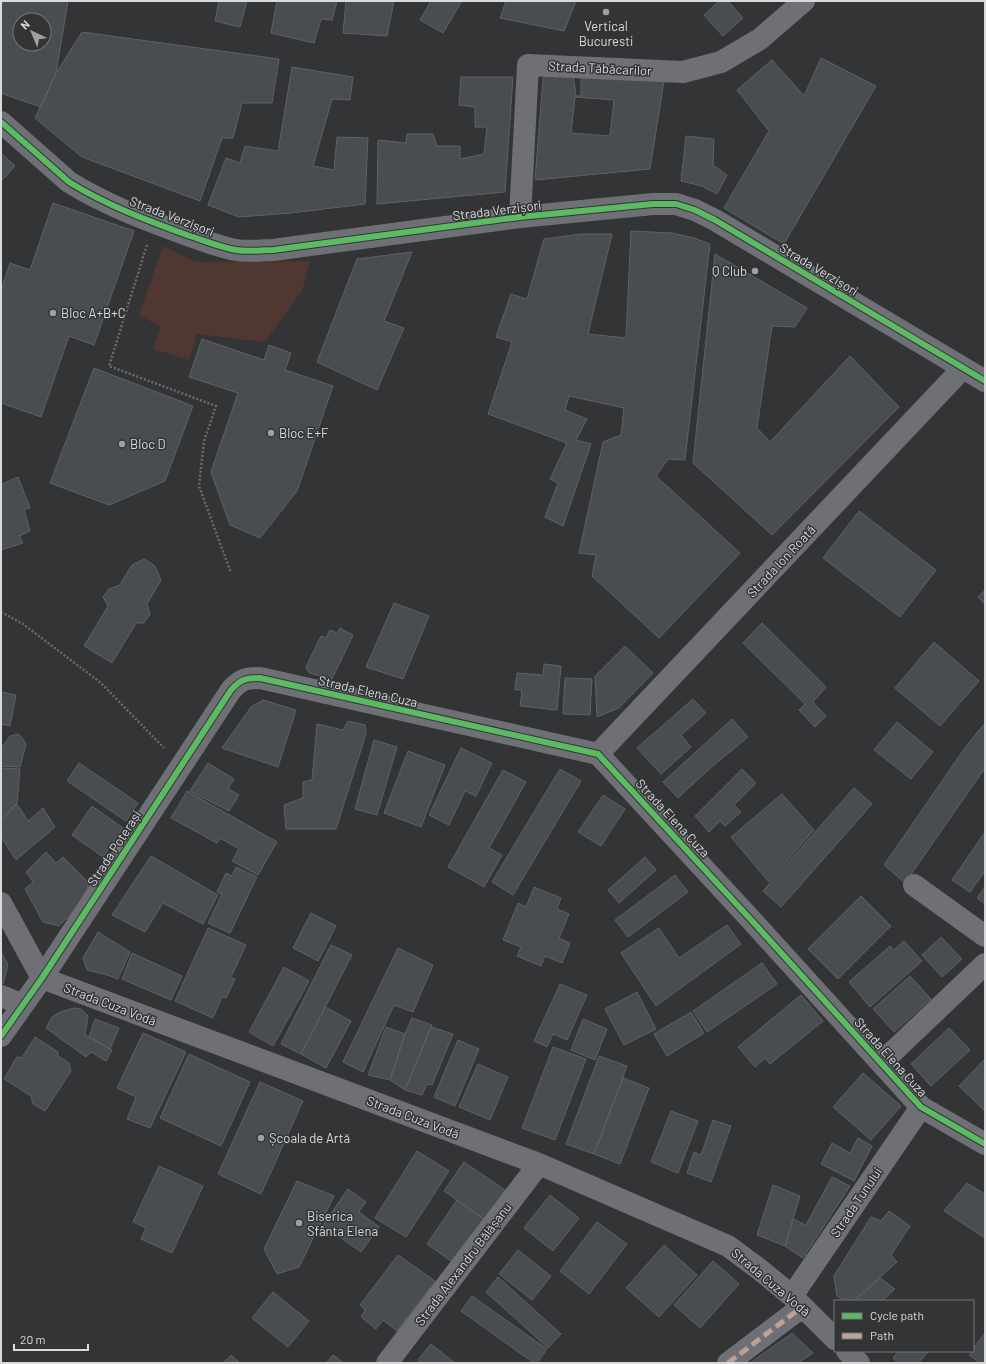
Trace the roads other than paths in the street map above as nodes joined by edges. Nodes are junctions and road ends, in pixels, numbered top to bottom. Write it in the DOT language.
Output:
graph roads {
  1 [pos="804,1"];
  2 [pos="1,122"];
  3 [pos="520,217"];
  4 [pos="963,368"];
  5 [pos="985,381"];
  6 [pos="250,678"];
  7 [pos="598,754"];
  8 [pos="914,884"];
  9 [pos="1,902"];
  10 [pos="985,936"];
  11 [pos="985,964"];
  12 [pos="42,978"];
  13 [pos="1,996"];
  14 [pos="23,1005"];
  15 [pos="1,1036"];
  16 [pos="881,1063"];
  17 [pos="921,1107"];
  18 [pos="985,1144"];
  19 [pos="539,1164"];
  20 [pos="797,1301"];
  21 [pos="834,1338"];
  22 [pos="848,1352"];
  23 [pos="387,1363"];
  24 [pos="728,1363"];
  25 [pos="859,1363"];
  1 -- 3 [label="street, Strada Tăbăcarilor"];
  2 -- 3 [label="street, Strada Verzișori"];
  3 -- 4 [label="street, Strada Verzișori"];
  4 -- 5 [label="street, Strada Verzișori"];
  4 -- 7 [label="street, Strada Ion Roată"];
  6 -- 7 [label="street, Strada Elena Cuza"];
  6 -- 12 [label="street, Strada Poterași"];
  7 -- 16 [label="street, Strada Elena Cuza"];
  8 -- 10 [label="street"];
  9 -- 12 [label="street"];
  11 -- 16 [label="street"];
  12 -- 14 [label="street, Strada Poterași"];
  12 -- 19 [label="street, Strada Cuza Vodă"];
  13 -- 14 [label="street"];
  14 -- 15 [label="street, Strada Poterași"];
  16 -- 17 [label="street, Strada Elena Cuza"];
  17 -- 18 [label="street, Strada Elena Cuza"];
  17 -- 20 [label="street, Strada Tunului"];
  19 -- 20 [label="street, Strada Cuza Vodă"];
  19 -- 23 [label="street, Strada Alexandru Bălășanu"];
  20 -- 21 [label="street, Strada Cuza Vodă"];
  20 -- 24 [label="street, Strada Tunului"];
  22 -- 25 [label="street"];
}
